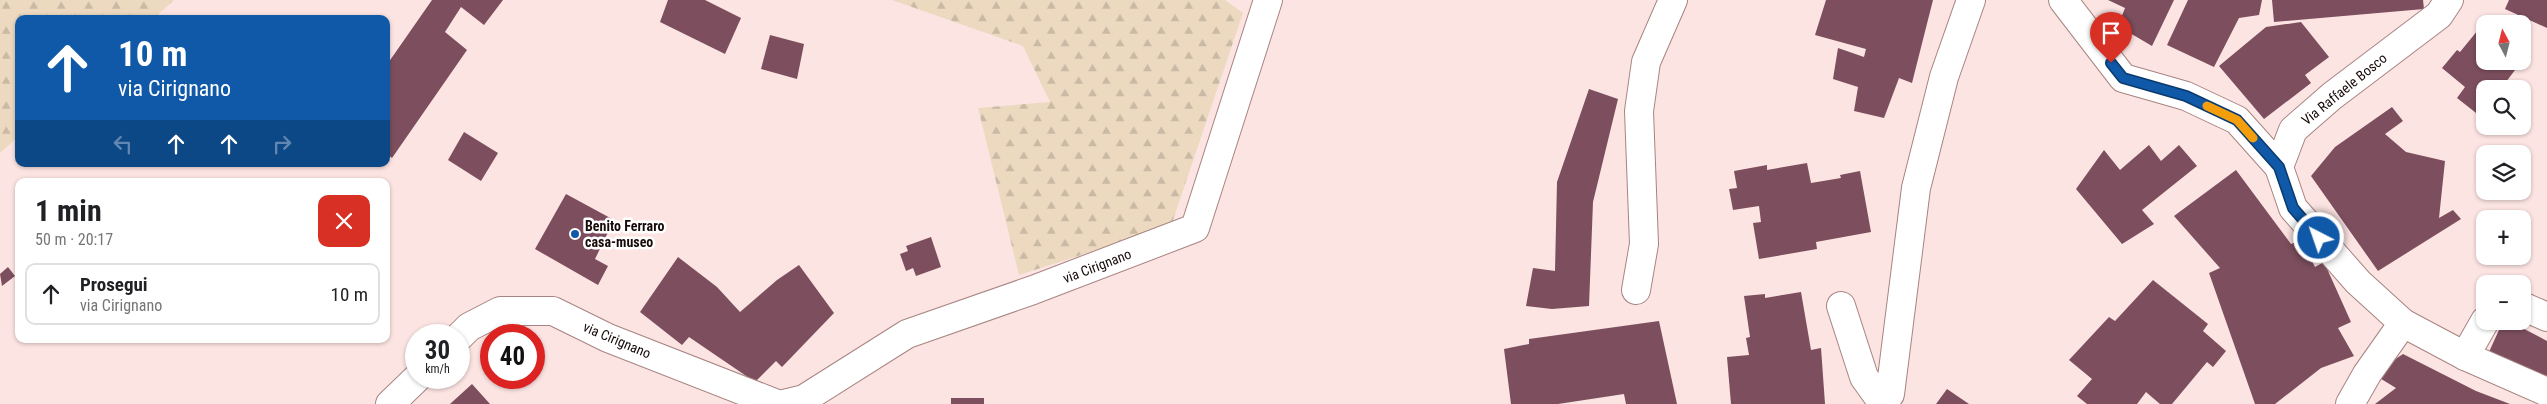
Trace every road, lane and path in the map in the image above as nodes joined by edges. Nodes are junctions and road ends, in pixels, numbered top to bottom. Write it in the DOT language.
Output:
graph roads {
  1 [pos="1268,0"];
  2 [pos="1672,0"];
  3 [pos="1971,0"];
  4 [pos="2064,0"];
  5 [pos="2449,0"];
  6 [pos="2279,167"];
  7 [pos="1636,290"];
  8 [pos="1841,306"];
  9 [pos="2531,310"];
  10 [pos="2547,317"];
  11 [pos="2403,323"];
  12 [pos="470,326"];
  13 [pos="2479,330"];
  14 [pos="2465,356"];
  15 [pos="406,389"];
  16 [pos="2547,392"];
  17 [pos="390,404"];
  18 [pos="777,404"];
  19 [pos="783,404"];
  20 [pos="2350,404"];
  1 -- 19 [label="street, via Cirignano"];
  2 -- 7 [label="street"];
  3 -- 8 [label="street"];
  4 -- 6 [label="street"];
  5 -- 6 [label="street, Via Raffaele Bosco"];
  6 -- 11 [label="street"];
  9 -- 10 [label="street"];
  11 -- 14 [label="street"];
  11 -- 20 [label="street"];
  12 -- 18 [label="street, via Cirignano"];
  13 -- 14 [label="street"];
  14 -- 16 [label="street"];
  15 -- 17 [label="street"];
}
